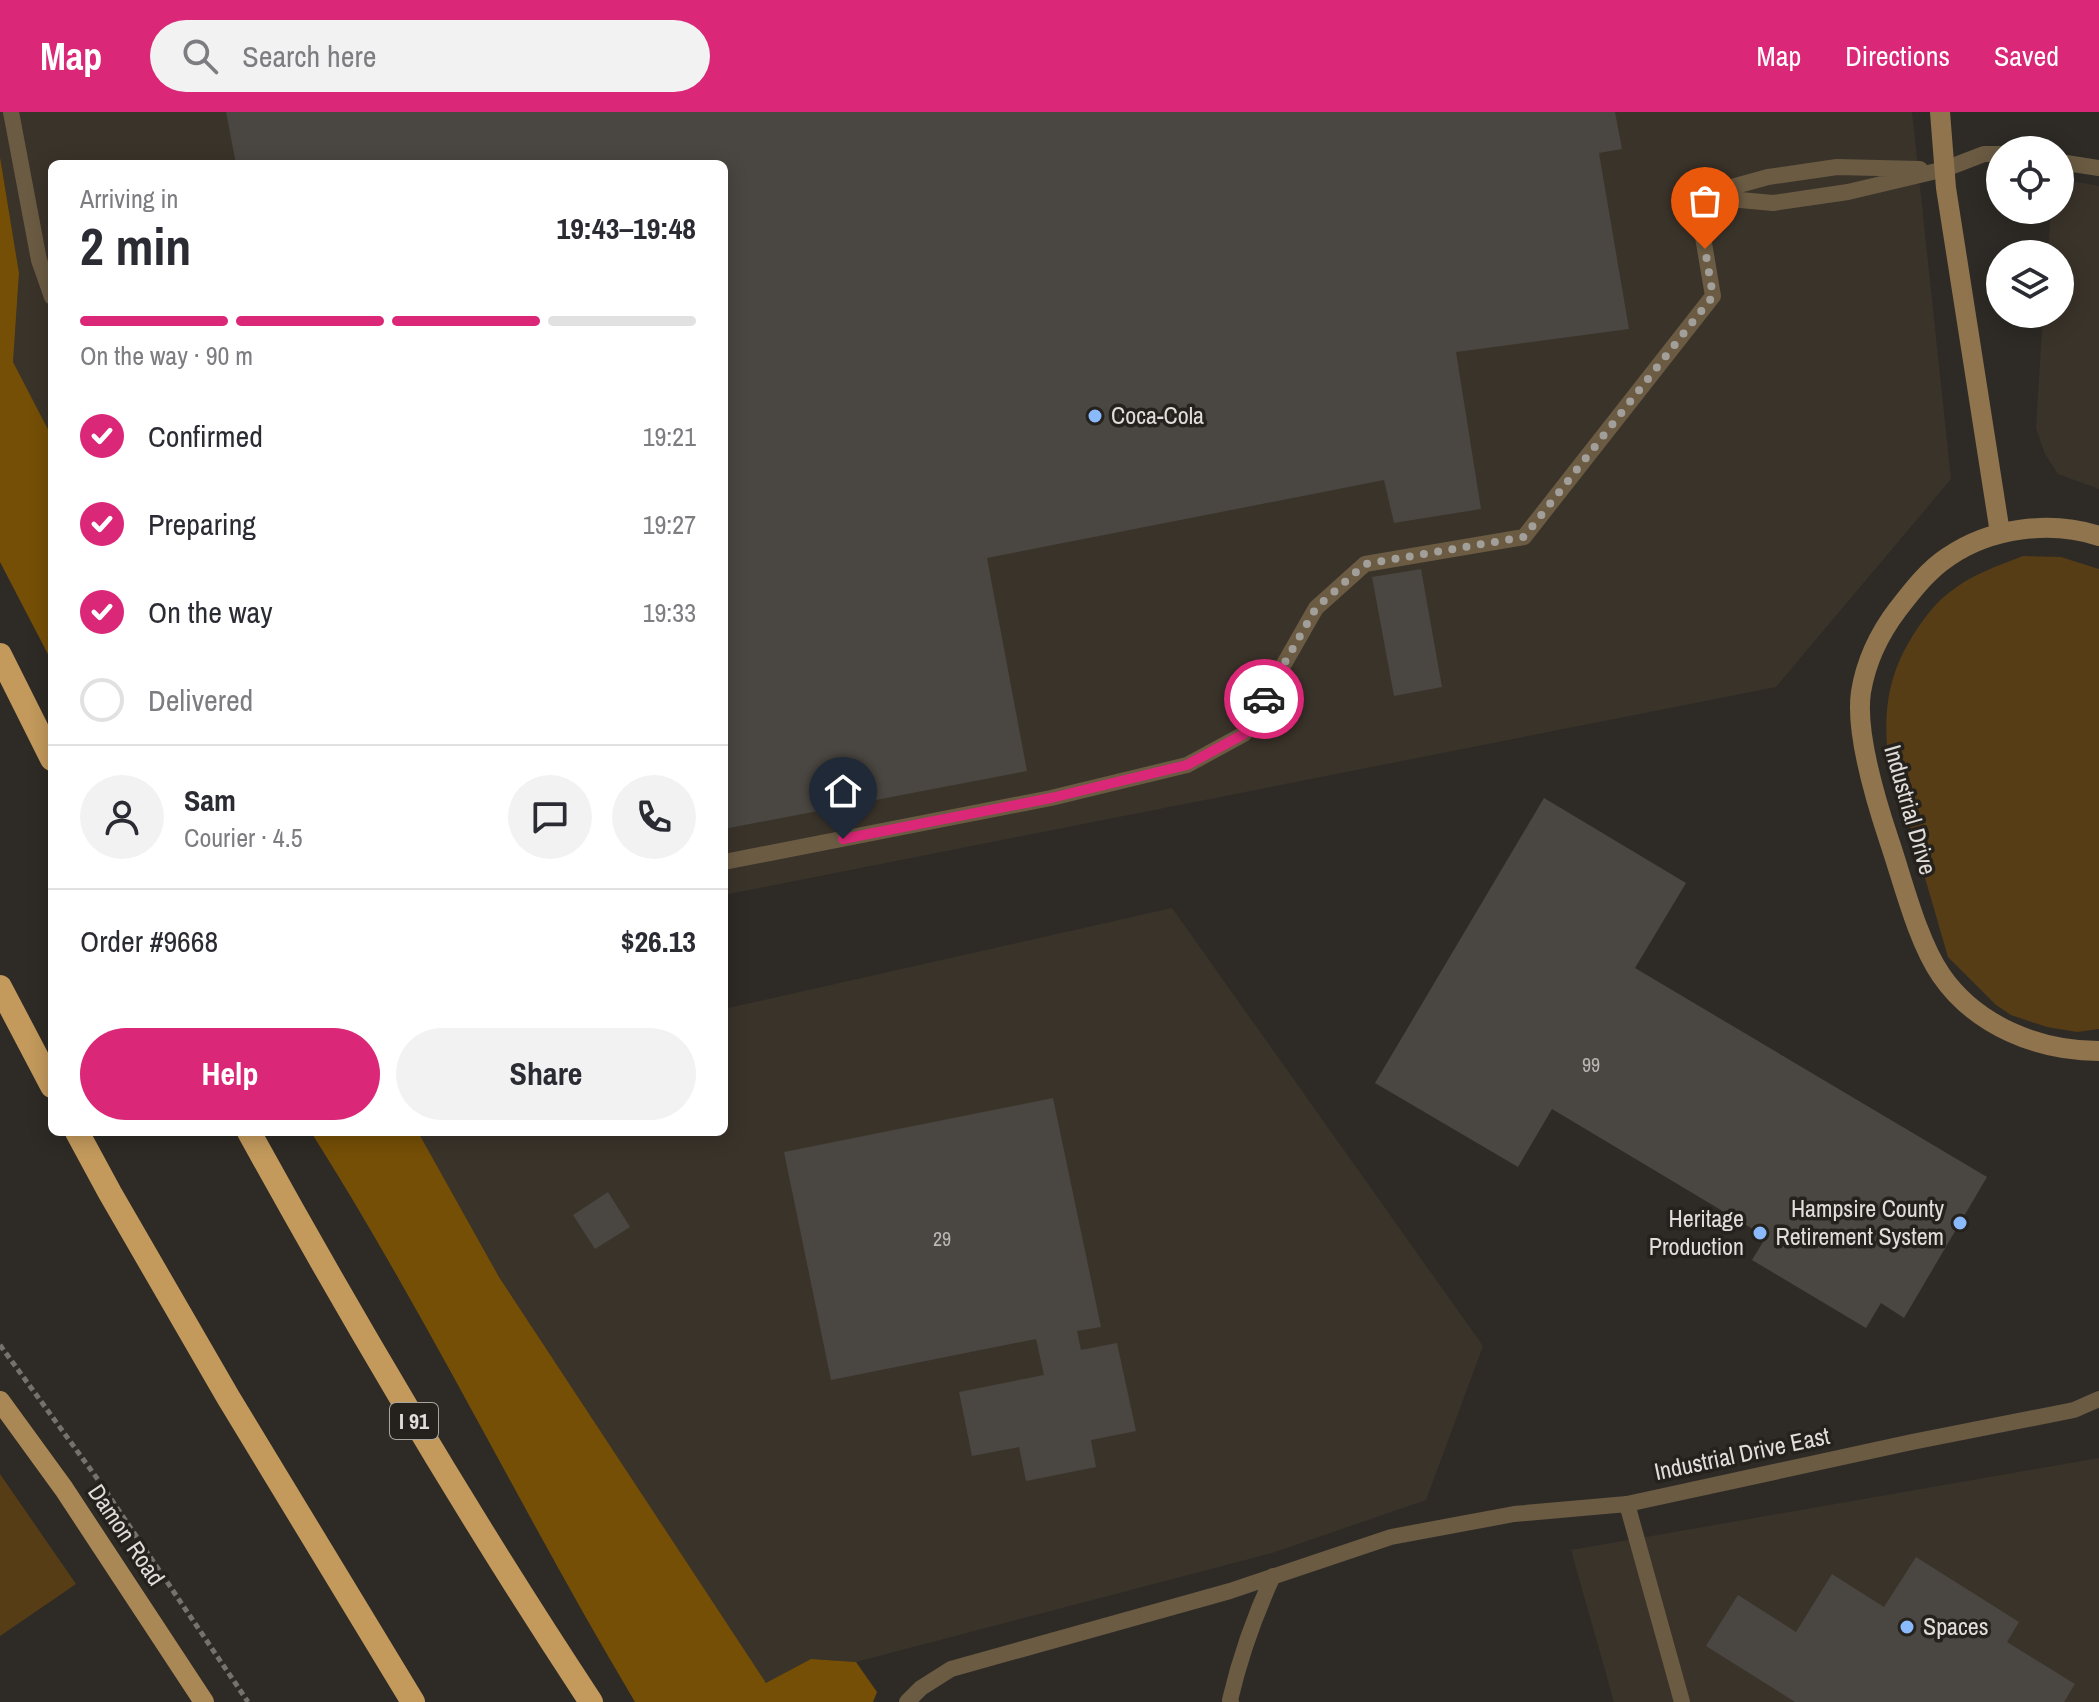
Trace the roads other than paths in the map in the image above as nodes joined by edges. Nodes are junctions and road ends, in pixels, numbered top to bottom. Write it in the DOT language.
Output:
graph roads {
  1 [pos="11,112"];
  2 [pos="1940,112"];
  3 [pos="1986,154"];
  4 [pos="2074,164"];
  5 [pos="2099,168"];
  6 [pos="1945,169"];
  7 [pos="1696,196"];
  8 [pos="48,286"];
  9 [pos="2000,533"];
  10 [pos="2099,536"];
  11 [pos="0,655"];
  12 [pos="48,751"];
  13 [pos="728,861"];
  14 [pos="0,987"];
  15 [pos="2099,1051"];
  16 [pos="48,1078"];
  17 [pos="79,1136"];
  18 [pos="251,1136"];
  19 [pos="2099,1399"];
  20 [pos="0,1401"];
  21 [pos="1627,1504"];
  22 [pos="1273,1576"];
  23 [pos="204,1702"];
  24 [pos="413,1702"];
  25 [pos="591,1702"];
  26 [pos="907,1702"];
  27 [pos="1231,1702"];
  28 [pos="1682,1702"];
  1 -- 8 [label="lane"];
  2 -- 6 [label="street"];
  3 -- 6 [label="lane"];
  4 -- 5 [label="lane"];
  6 -- 7 [label="lane"];
  6 -- 7 [label="lane"];
  6 -- 9 [label="street"];
  7 -- 13 [label="lane"];
  9 -- 10 [label="street, Industrial Drive"];
  9 -- 15 [label="street, Industrial Drive"];
  11 -- 12 [label="highway"];
  14 -- 16 [label="highway"];
  17 -- 24 [label="highway"];
  18 -- 25 [label="highway, I 91"];
  19 -- 21 [label="lane, Industrial Drive East"];
  20 -- 23 [label="main road, Damon Road"];
  21 -- 22 [label="lane, Industrial Drive East"];
  21 -- 28 [label="lane"];
  22 -- 26 [label="lane, Industrial Drive East"];
  22 -- 27 [label="lane"];
}
